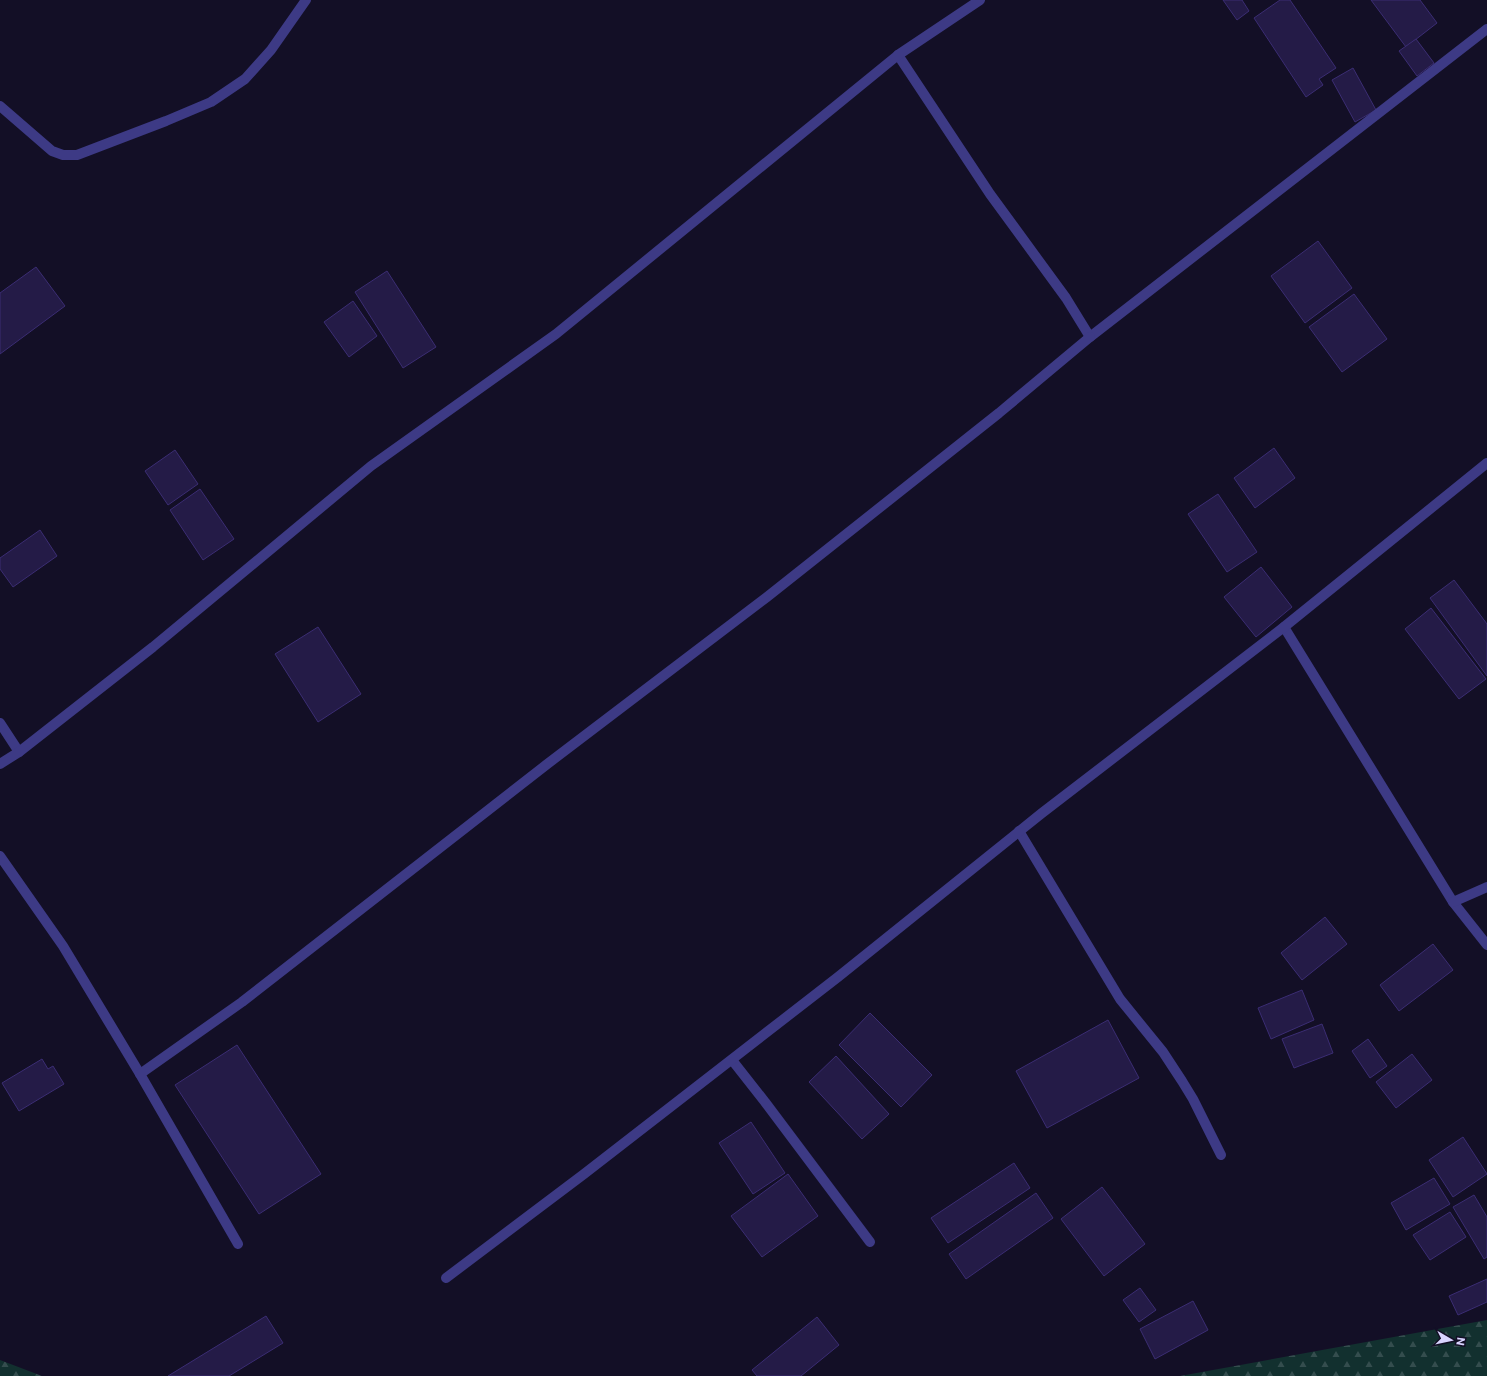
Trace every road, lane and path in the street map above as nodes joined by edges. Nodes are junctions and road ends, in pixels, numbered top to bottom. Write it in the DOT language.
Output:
graph roads {
  1 [pos="306,0"];
  2 [pos="980,0"];
  3 [pos="1487,29"];
  4 [pos="898,55"];
  5 [pos="0,106"];
  6 [pos="1090,337"];
  7 [pos="1487,463"];
  8 [pos="1284,627"];
  9 [pos="0,724"];
  10 [pos="19,752"];
  11 [pos="0,764"];
  12 [pos="1019,831"];
  13 [pos="0,856"];
  14 [pos="1487,887"];
  15 [pos="1453,902"];
  16 [pos="1487,945"];
  17 [pos="732,1060"];
  18 [pos="140,1074"];
  19 [pos="1221,1155"];
  20 [pos="870,1242"];
  21 [pos="238,1244"];
  22 [pos="446,1278"];
  1 -- 5 [label="street"];
  2 -- 4 [label="street"];
  3 -- 6 [label="street"];
  4 -- 6 [label="street"];
  4 -- 10 [label="street"];
  6 -- 18 [label="street"];
  7 -- 8 [label="street"];
  8 -- 12 [label="street"];
  8 -- 15 [label="street"];
  9 -- 10 [label="street"];
  10 -- 11 [label="street"];
  12 -- 17 [label="street"];
  12 -- 19 [label="street"];
  13 -- 18 [label="street"];
  14 -- 15 [label="street"];
  15 -- 16 [label="street"];
  17 -- 20 [label="street"];
  17 -- 22 [label="street"];
  18 -- 21 [label="street"];
}
